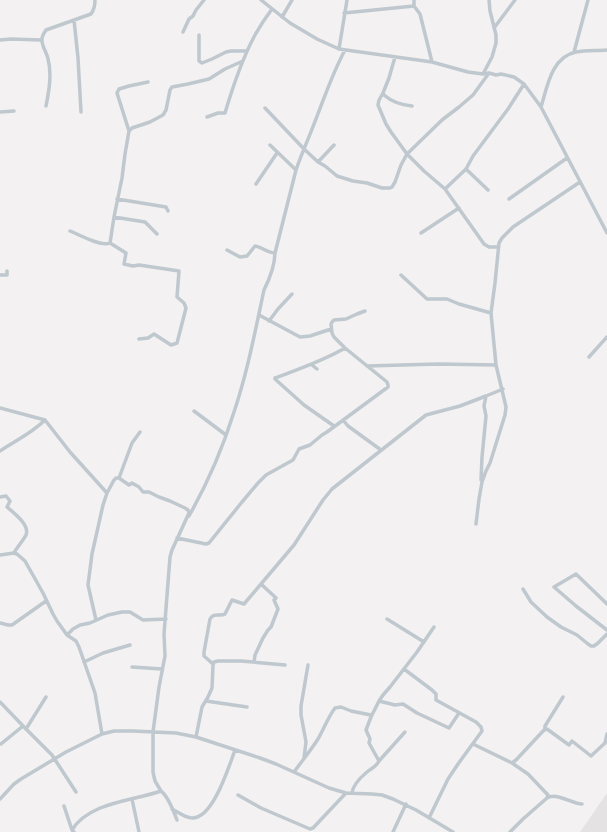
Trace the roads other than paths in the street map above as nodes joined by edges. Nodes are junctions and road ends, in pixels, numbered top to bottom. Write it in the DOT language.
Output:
graph roads {
  1 [pos="95,0"];
  2 [pos="204,0"];
  3 [pos="261,0"];
  4 [pos="292,0"];
  5 [pos="347,0"];
  6 [pos="414,0"];
  7 [pos="489,0"];
  8 [pos="515,0"];
  9 [pos="588,0"];
  10 [pos="414,6"];
  11 [pos="272,9"];
  12 [pos="344,13"];
  13 [pos="282,17"];
  14 [pos="74,20"];
  15 [pos="494,28"];
  16 [pos="183,32"];
  17 [pos="199,35"];
  18 [pos="0,40"];
  19 [pos="41,40"];
  20 [pos="339,49"];
  21 [pos="345,50"];
  22 [pos="607,50"];
  23 [pos="247,51"];
  24 [pos="574,52"];
  25 [pos="395,57"];
  26 [pos="242,61"];
  27 [pos="432,62"];
  28 [pos="483,74"];
  29 [pos="489,74"];
  30 [pos="148,82"];
  31 [pos="524,84"];
  32 [pos="383,93"];
  33 [pos="46,106"];
  34 [pos="412,106"];
  35 [pos="541,107"];
  36 [pos="265,108"];
  37 [pos="14,111"];
  38 [pos="0,112"];
  39 [pos="81,112"];
  40 [pos="208,117"];
  41 [pos="129,131"];
  42 [pos="270,144"];
  43 [pos="334,145"];
  44 [pos="304,149"];
  45 [pos="277,153"];
  46 [pos="407,154"];
  47 [pos="567,158"];
  48 [pos="318,162"];
  49 [pos="466,169"];
  50 [pos="296,170"];
  51 [pos="580,182"];
  52 [pos="256,184"];
  53 [pos="445,189"];
  54 [pos="488,190"];
  55 [pos="117,199"];
  56 [pos="509,199"];
  57 [pos="459,208"];
  58 [pos="168,211"];
  59 [pos="114,217"];
  60 [pos="70,231"];
  61 [pos="607,231"];
  62 [pos="421,233"];
  63 [pos="157,234"];
  64 [pos="110,243"];
  65 [pos="498,248"];
  66 [pos="227,250"];
  67 [pos="275,252"];
  68 [pos="7,271"];
  69 [pos="0,275"];
  70 [pos="402,275"];
  71 [pos="292,294"];
  72 [pos="365,311"];
  73 [pos="491,312"];
  74 [pos="259,315"];
  75 [pos="269,320"];
  76 [pos="331,329"];
  77 [pos="607,337"];
  78 [pos="139,339"];
  79 [pos="345,348"];
  80 [pos="589,357"];
  81 [pos="312,364"];
  82 [pos="496,365"];
  83 [pos="367,366"];
  84 [pos="317,370"];
  85 [pos="503,389"];
  86 [pos="486,396"];
  87 [pos="0,408"];
  88 [pos="194,411"];
  89 [pos="45,420"];
  90 [pos="343,420"];
  91 [pos="334,426"];
  92 [pos="140,432"];
  93 [pos="226,435"];
  94 [pos="381,450"];
  95 [pos="0,451"];
  96 [pos="119,478"];
  97 [pos="481,489"];
  98 [pos="107,493"];
  99 [pos="0,497"];
  100 [pos="476,524"];
  101 [pos="183,526"];
  102 [pos="177,538"];
  103 [pos="14,553"];
  104 [pos="0,555"];
  105 [pos="261,584"];
  106 [pos="523,589"];
  107 [pos="46,600"];
  108 [pos="607,604"];
  109 [pos="166,619"];
  110 [pos="387,619"];
  111 [pos="96,620"];
  112 [pos="0,623"];
  113 [pos="434,627"];
  114 [pos="607,630"];
  115 [pos="607,634"];
  116 [pos="68,635"];
  117 [pos="424,642"];
  118 [pos="130,644"];
  119 [pos="84,662"];
  120 [pos="254,662"];
  121 [pos="213,664"];
  122 [pos="285,665"];
  123 [pos="308,665"];
  124 [pos="132,667"];
  125 [pos="162,669"];
  126 [pos="404,669"];
  127 [pos="46,697"];
  128 [pos="563,697"];
  129 [pos="206,701"];
  130 [pos="379,701"];
  131 [pos="0,702"];
  132 [pos="247,707"];
  133 [pos="459,713"];
  134 [pos="371,715"];
  135 [pos="24,728"];
  136 [pos="545,729"];
  137 [pos="153,732"];
  138 [pos="405,732"];
  139 [pos="102,734"];
  140 [pos="607,734"];
  141 [pos="196,738"];
  142 [pos="1,744"];
  143 [pos="473,744"];
  144 [pos="235,750"];
  145 [pos="54,759"];
  146 [pos="304,759"];
  147 [pos="379,761"];
  148 [pos="512,763"];
  149 [pos="294,772"];
  150 [pos="161,791"];
  151 [pos="76,792"];
  152 [pos="346,793"];
  153 [pos="352,793"];
  154 [pos="238,795"];
  155 [pos="0,798"];
  156 [pos="547,798"];
  157 [pos="132,799"];
  158 [pos="406,804"];
  159 [pos="582,804"];
  160 [pos="64,806"];
  161 [pos="172,809"];
  162 [pos="429,818"];
  163 [pos="177,820"];
  164 [pos="444,827"];
  165 [pos="73,831"];
  166 [pos="139,832"];
  167 [pos="393,832"];
  168 [pos="441,832"];
  169 [pos="453,832"];
  170 [pos="510,832"];
  1 -- 14 [label="street"];
  2 -- 16 [label="street"];
  3 -- 11 [label="street"];
  4 -- 13 [label="street"];
  5 -- 12 [label="street"];
  6 -- 10 [label="street"];
  7 -- 15 [label="street"];
  8 -- 15 [label="street"];
  9 -- 24 [label="street"];
  10 -- 12 [label="street"];
  10 -- 27 [label="street"];
  11 -- 13 [label="street"];
  11 -- 23 [label="street"];
  12 -- 20 [label="street"];
  13 -- 20 [label="street"];
  14 -- 19 [label="street"];
  14 -- 39 [label="street"];
  15 -- 28 [label="street"];
  17 -- 23 [label="street"];
  18 -- 19 [label="street"];
  19 -- 33 [label="street"];
  20 -- 21 [label="street"];
  21 -- 25 [label="street"];
  21 -- 44 [label="street"];
  22 -- 24 [label="street"];
  23 -- 26 [label="street"];
  24 -- 35 [label="street"];
  25 -- 27 [label="street"];
  25 -- 32 [label="street"];
  26 -- 40 [label="street"];
  26 -- 41 [label="street"];
  27 -- 28 [label="street"];
  28 -- 29 [label="street"];
  29 -- 31 [label="street"];
  29 -- 46 [label="street"];
  30 -- 41 [label="street"];
  31 -- 35 [label="street"];
  31 -- 49 [label="street"];
  32 -- 34 [label="street"];
  32 -- 46 [label="street"];
  35 -- 47 [label="street"];
  36 -- 44 [label="street"];
  37 -- 38 [label="street"];
  41 -- 55 [label="street"];
  42 -- 45 [label="street"];
  43 -- 48 [label="street"];
  44 -- 48 [label="street"];
  44 -- 50 [label="street"];
  45 -- 50 [label="street"];
  45 -- 52 [label="street"];
  46 -- 48 [label="street"];
  46 -- 53 [label="street"];
  47 -- 51 [label="street"];
  47 -- 56 [label="street"];
  49 -- 53 [label="street"];
  49 -- 54 [label="street"];
  50 -- 67 [label="street"];
  51 -- 61 [label="street"];
  51 -- 65 [label="street"];
  53 -- 57 [label="street"];
  55 -- 58 [label="street"];
  55 -- 59 [label="street"];
  57 -- 62 [label="street"];
  57 -- 65 [label="street"];
  59 -- 63 [label="street"];
  59 -- 64 [label="street"];
  60 -- 64 [label="street"];
  64 -- 78 [label="street"];
  65 -- 73 [label="street"];
  66 -- 67 [label="street"];
  67 -- 74 [label="street"];
  68 -- 69 [label="street"];
  70 -- 73 [label="street"];
  71 -- 75 [label="street"];
  72 -- 76 [label="street"];
  73 -- 82 [label="street"];
  74 -- 75 [label="street"];
  74 -- 93 [label="street"];
  75 -- 76 [label="street"];
  76 -- 79 [label="street"];
  77 -- 80 [label="street"];
  79 -- 81 [label="street"];
  79 -- 83 [label="street"];
  81 -- 84 [label="street"];
  81 -- 91 [label="street"];
  82 -- 83 [label="street"];
  82 -- 85 [label="street"];
  83 -- 90 [label="street"];
  85 -- 86 [label="street"];
  85 -- 97 [label="street"];
  86 -- 94 [label="street"];
  86 -- 97 [label="street"];
  87 -- 89 [label="street"];
  88 -- 93 [label="street"];
  89 -- 95 [label="street"];
  89 -- 98 [label="street"];
  90 -- 91 [label="street"];
  90 -- 94 [label="street"];
  91 -- 102 [label="street"];
  92 -- 96 [label="street"];
  93 -- 101 [label="street"];
  94 -- 105 [label="street"];
  96 -- 98 [label="street"];
  96 -- 101 [label="street"];
  97 -- 100 [label="street"];
  98 -- 111 [label="street"];
  99 -- 103 [label="street"];
  101 -- 102 [label="street"];
  102 -- 109 [label="street"];
  103 -- 104 [label="street"];
  103 -- 107 [label="street"];
  105 -- 120 [label="street"];
  105 -- 121 [label="street"];
  106 -- 115 [label="street"];
  107 -- 112 [label="street"];
  107 -- 116 [label="street"];
  108 -- 114 [label="street"];
  109 -- 111 [label="street"];
  109 -- 125 [label="street"];
  110 -- 117 [label="street"];
  111 -- 116 [label="street"];
  113 -- 117 [label="street"];
  116 -- 119 [label="street"];
  117 -- 126 [label="street"];
  118 -- 119 [label="street"];
  119 -- 139 [label="street"];
  120 -- 121 [label="street"];
  120 -- 122 [label="street"];
  121 -- 129 [label="street"];
  123 -- 146 [label="street"];
  124 -- 125 [label="street"];
  125 -- 137 [label="street"];
  126 -- 130 [label="street"];
  126 -- 133 [label="street"];
  127 -- 135 [label="street"];
  128 -- 136 [label="street"];
  129 -- 132 [label="street"];
  129 -- 141 [label="street"];
  130 -- 133 [label="street"];
  130 -- 134 [label="street"];
  131 -- 135 [label="street"];
  133 -- 143 [label="street"];
  134 -- 146 [label="street"];
  134 -- 147 [label="street"];
  135 -- 142 [label="street"];
  135 -- 145 [label="street"];
  136 -- 140 [label="street"];
  136 -- 148 [label="street"];
  137 -- 139 [label="street"];
  137 -- 141 [label="street"];
  137 -- 150 [label="street"];
  138 -- 147 [label="street"];
  139 -- 145 [label="street"];
  141 -- 144 [label="street"];
  143 -- 148 [label="street"];
  143 -- 162 [label="street"];
  144 -- 149 [label="street"];
  144 -- 161 [label="street"];
  145 -- 151 [label="street"];
  145 -- 155 [label="street"];
  146 -- 149 [label="street"];
  147 -- 153 [label="street"];
  148 -- 156 [label="street"];
  149 -- 152 [label="street"];
  150 -- 157 [label="street"];
  150 -- 161 [label="street"];
  152 -- 153 [label="street"];
  152 -- 154 [label="street"];
  153 -- 158 [label="street"];
  156 -- 159 [label="street"];
  156 -- 170 [label="street"];
  157 -- 165 [label="street"];
  157 -- 166 [label="street"];
  158 -- 162 [label="street"];
  158 -- 167 [label="street"];
  160 -- 165 [label="street"];
  161 -- 163 [label="street"];
  162 -- 164 [label="street"];
  164 -- 168 [label="street"];
  164 -- 169 [label="street"];
}
